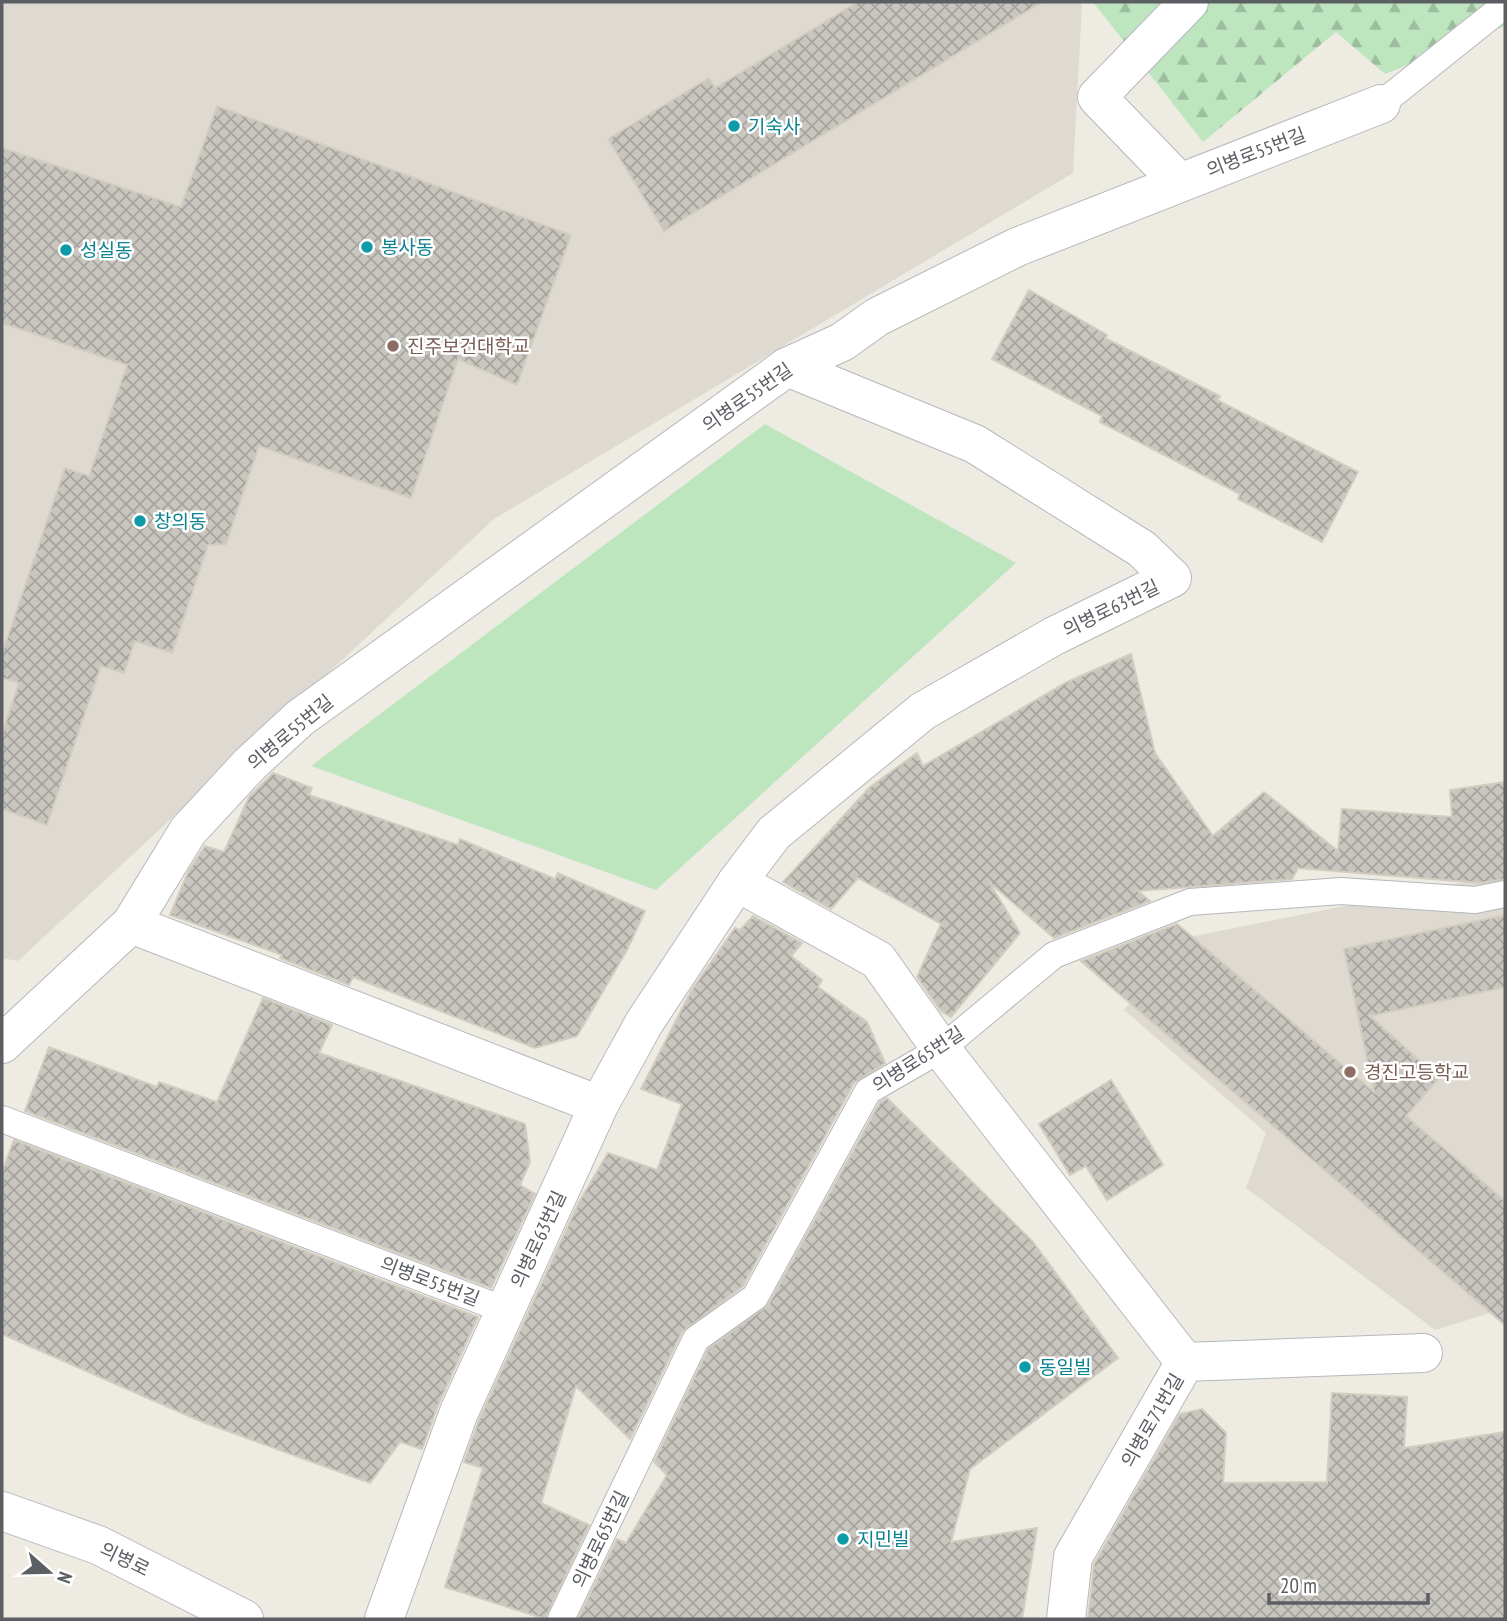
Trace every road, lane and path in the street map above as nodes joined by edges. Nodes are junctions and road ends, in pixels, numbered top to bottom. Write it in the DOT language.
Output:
graph roads {
  1 [pos="1189,2"];
  2 [pos="1505,5"];
  3 [pos="1381,104"];
  4 [pos="1178,182"];
  5 [pos="787,367"];
  6 [pos="737,882"];
  7 [pos="1505,894"];
  8 [pos="131,923"];
  9 [pos="2,1044"];
  10 [pos="942,1049"];
  11 [pos="599,1105"];
  12 [pos="2,1119"];
  13 [pos="505,1310"];
  14 [pos="1423,1353"];
  15 [pos="1185,1362"];
  16 [pos="2,1511"];
  17 [pos="244,1619"];
  18 [pos="384,1619"];
  19 [pos="561,1619"];
  20 [pos="1066,1619"];
  1 -- 4 [label="street"];
  2 -- 3 [label="lane, 의병로55번길"];
  3 -- 4 [label="street, 의병로55번길"];
  4 -- 5 [label="street, 의병로55번길"];
  5 -- 6 [label="street, 의병로63번길"];
  5 -- 8 [label="street, 의병로55번길"];
  6 -- 10 [label="street"];
  6 -- 11 [label="street, 의병로63번길"];
  7 -- 10 [label="lane, 의병로65번길"];
  8 -- 9 [label="street, 의병로55번길"];
  8 -- 11 [label="street"];
  10 -- 15 [label="street"];
  10 -- 19 [label="lane, 의병로65번길"];
  11 -- 13 [label="street, 의병로63번길"];
  12 -- 13 [label="lane, 의병로55번길"];
  13 -- 18 [label="street, 의병로63번길"];
  14 -- 15 [label="street, 의병로71번길"];
  15 -- 20 [label="street, 의병로71번길"];
  16 -- 17 [label="street, 의병로"];
}
